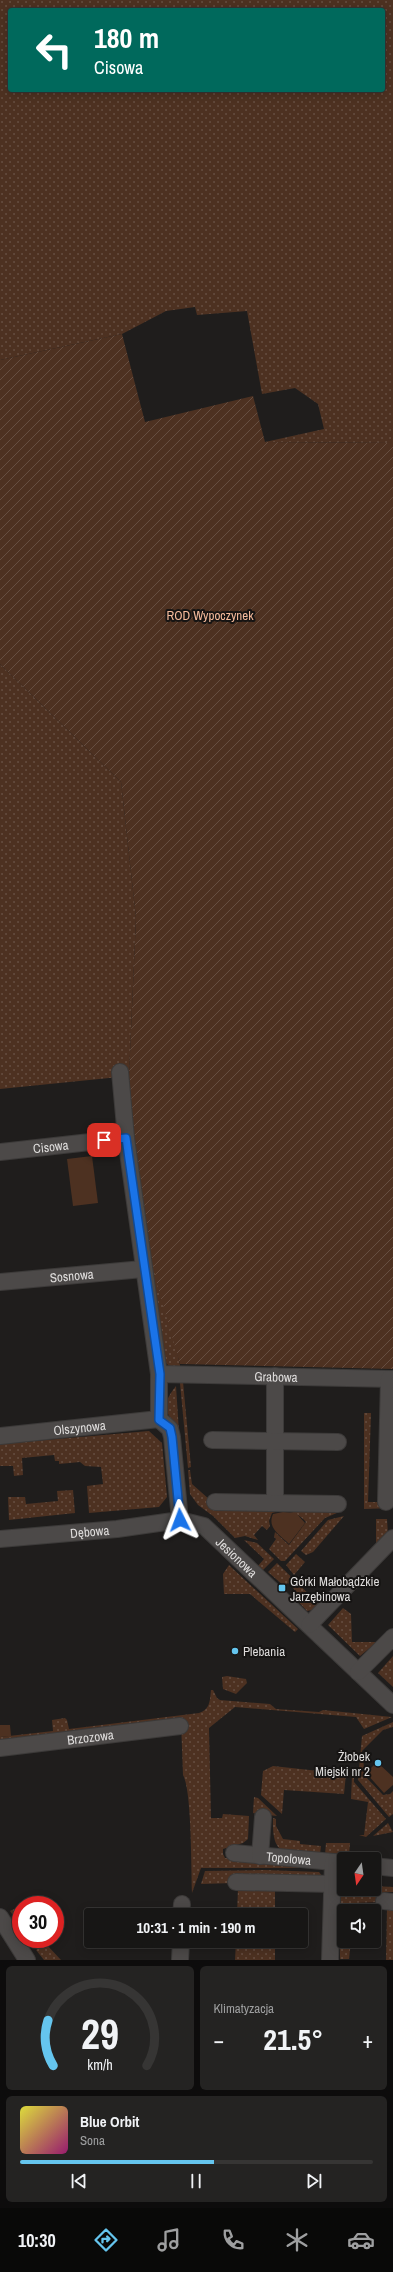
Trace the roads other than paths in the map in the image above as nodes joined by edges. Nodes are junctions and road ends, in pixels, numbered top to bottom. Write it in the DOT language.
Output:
graph roads {
  1 [pos="120,1072"];
  2 [pos="126,1138"];
  3 [pos="0,1152"];
  4 [pos="143,1269"];
  5 [pos="0,1282"];
  6 [pos="160,1374"];
  7 [pos="275,1376"];
  8 [pos="391,1379"];
  9 [pos="159,1420"];
  10 [pos="0,1436"];
  11 [pos="212,1440"];
  12 [pos="275,1440"];
  13 [pos="338,1442"];
  14 [pos="215,1502"];
  15 [pos="275,1502"];
  16 [pos="386,1502"];
  17 [pos="338,1504"];
  18 [pos="180,1520"];
  19 [pos="393,1538"];
  20 [pos="0,1539"];
  21 [pos="309,1625"];
  22 [pos="393,1637"];
  23 [pos="358,1672"];
  24 [pos="393,1705"];
  25 [pos="180,1726"];
  26 [pos="0,1748"];
  27 [pos="263,1817"];
  28 [pos="234,1853"];
  29 [pos="260,1856"];
  30 [pos="337,1863"];
  31 [pos="381,1867"];
  32 [pos="393,1868"];
  33 [pos="337,1870"];
  34 [pos="236,1882"];
  35 [pos="333,1884"];
  36 [pos="0,1916"];
  37 [pos="181,1948"];
  38 [pos="27,1960"];
  39 [pos="180,1960"];
  40 [pos="330,1960"];
  1 -- 2 [label="street"];
  2 -- 3 [label="street, Cisowa"];
  2 -- 4 [label="street"];
  4 -- 5 [label="street, Sosnowa"];
  4 -- 6 [label="street"];
  6 -- 7 [label="street, Grabowa"];
  6 -- 9 [label="street"];
  7 -- 8 [label="street, Grabowa"];
  7 -- 12 [label="street"];
  8 -- 16 [label="street"];
  9 -- 10 [label="street, Olszynowa"];
  9 -- 18 [label="street"];
  11 -- 12 [label="street"];
  12 -- 13 [label="street"];
  12 -- 15 [label="street"];
  14 -- 15 [label="street"];
  15 -- 17 [label="street"];
  18 -- 20 [label="street, Dębowa"];
  18 -- 21 [label="street, Jesionowa"];
  19 -- 21 [label="street"];
  21 -- 23 [label="street, Jesionowa"];
  22 -- 23 [label="street"];
  23 -- 24 [label="street, Jesionowa"];
  25 -- 26 [label="street, Brzozowa"];
  27 -- 29 [label="street"];
  28 -- 29 [label="street, Topolowa"];
  29 -- 30 [label="street, Topolowa"];
  31 -- 32 [label="street"];
  33 -- 35 [label="street"];
  34 -- 35 [label="street"];
  35 -- 40 [label="street"];
  36 -- 38 [label="street"];
  37 -- 39 [label="street"];
}
